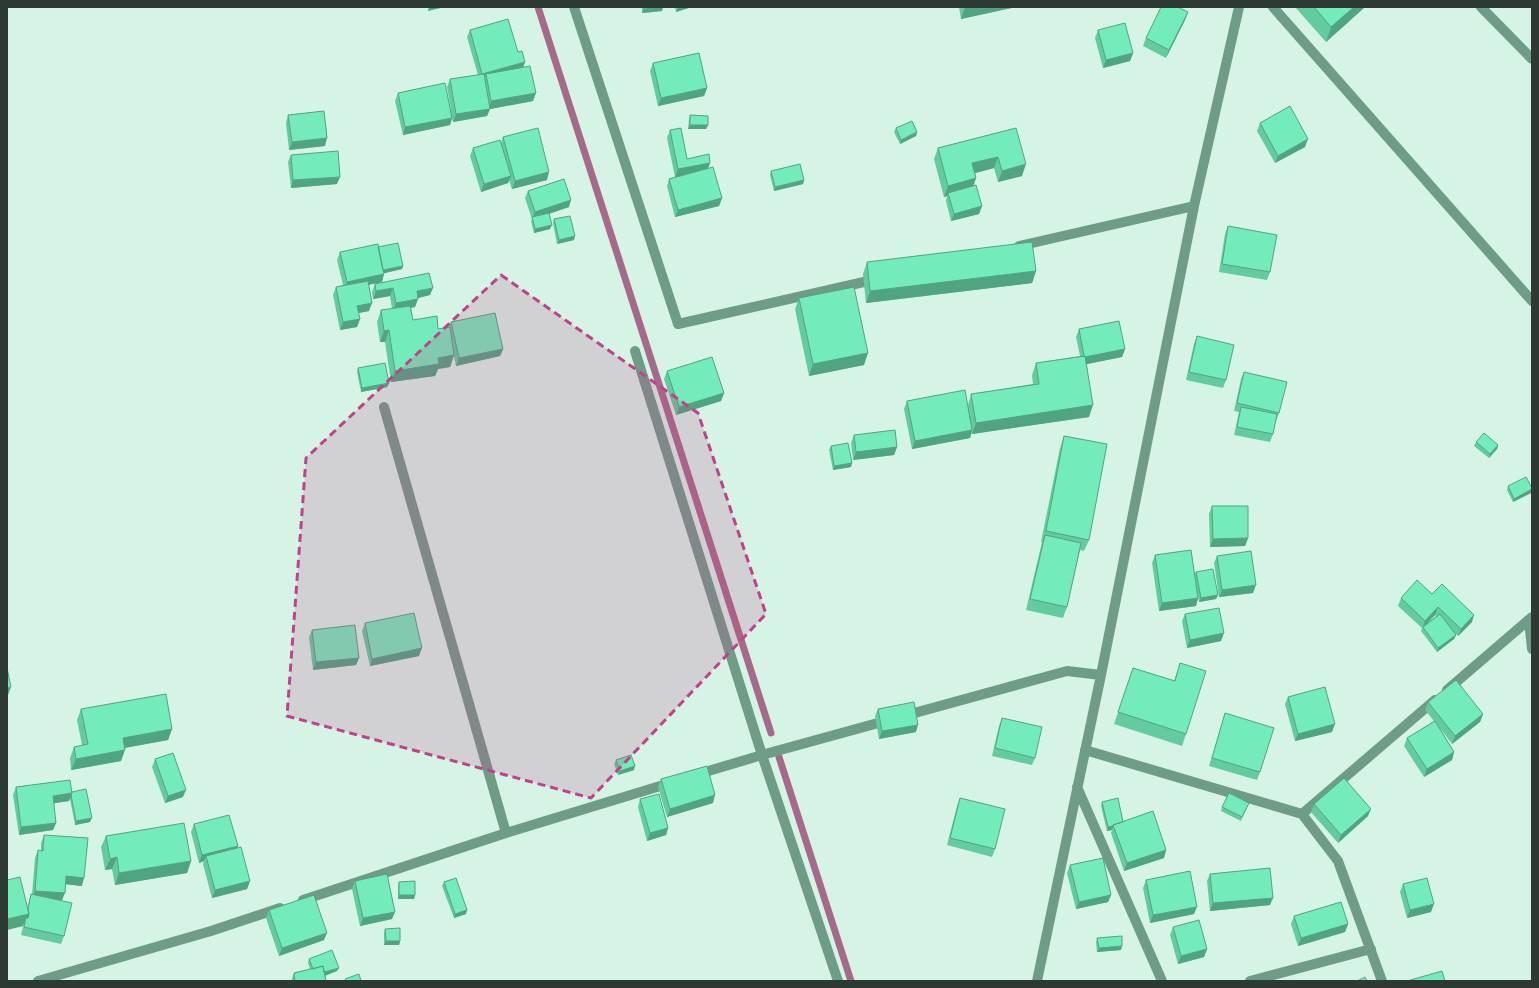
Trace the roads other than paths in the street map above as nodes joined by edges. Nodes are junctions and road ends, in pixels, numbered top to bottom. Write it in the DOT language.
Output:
graph roads {
  1 [pos="574,7"];
  2 [pos="1239,7"];
  3 [pos="1273,7"];
  4 [pos="1481,7"];
  5 [pos="1532,59"];
  6 [pos="1194,206"];
  7 [pos="1009,248"];
  8 [pos="886,277"];
  9 [pos="1532,301"];
  10 [pos="635,351"];
  11 [pos="384,407"];
  12 [pos="1530,618"];
  13 [pos="1532,649"];
  14 [pos="1101,675"];
  15 [pos="1085,750"];
  16 [pos="762,755"];
  17 [pos="1077,787"];
  18 [pos="1302,814"];
  19 [pos="506,833"];
  20 [pos="1371,949"];
  21 [pos="38,981"];
  22 [pos="838,981"];
  23 [pos="1037,981"];
  24 [pos="1162,981"];
  25 [pos="1250,981"];
  26 [pos="1382,981"];
  1 -- 8 [label="street"];
  2 -- 6 [label="street"];
  3 -- 9 [label="street"];
  4 -- 5 [label="street"];
  6 -- 7 [label="street"];
  6 -- 14 [label="street"];
  10 -- 16 [label="street"];
  11 -- 19 [label="street"];
  12 -- 13 [label="street"];
  12 -- 18 [label="street"];
  14 -- 15 [label="street"];
  14 -- 16 [label="street"];
  15 -- 17 [label="street"];
  15 -- 18 [label="street"];
  16 -- 19 [label="street"];
  16 -- 22 [label="street"];
  17 -- 23 [label="street"];
  17 -- 24 [label="street"];
  18 -- 20 [label="street"];
  19 -- 21 [label="street"];
  20 -- 25 [label="street"];
  20 -- 26 [label="street"];
}
